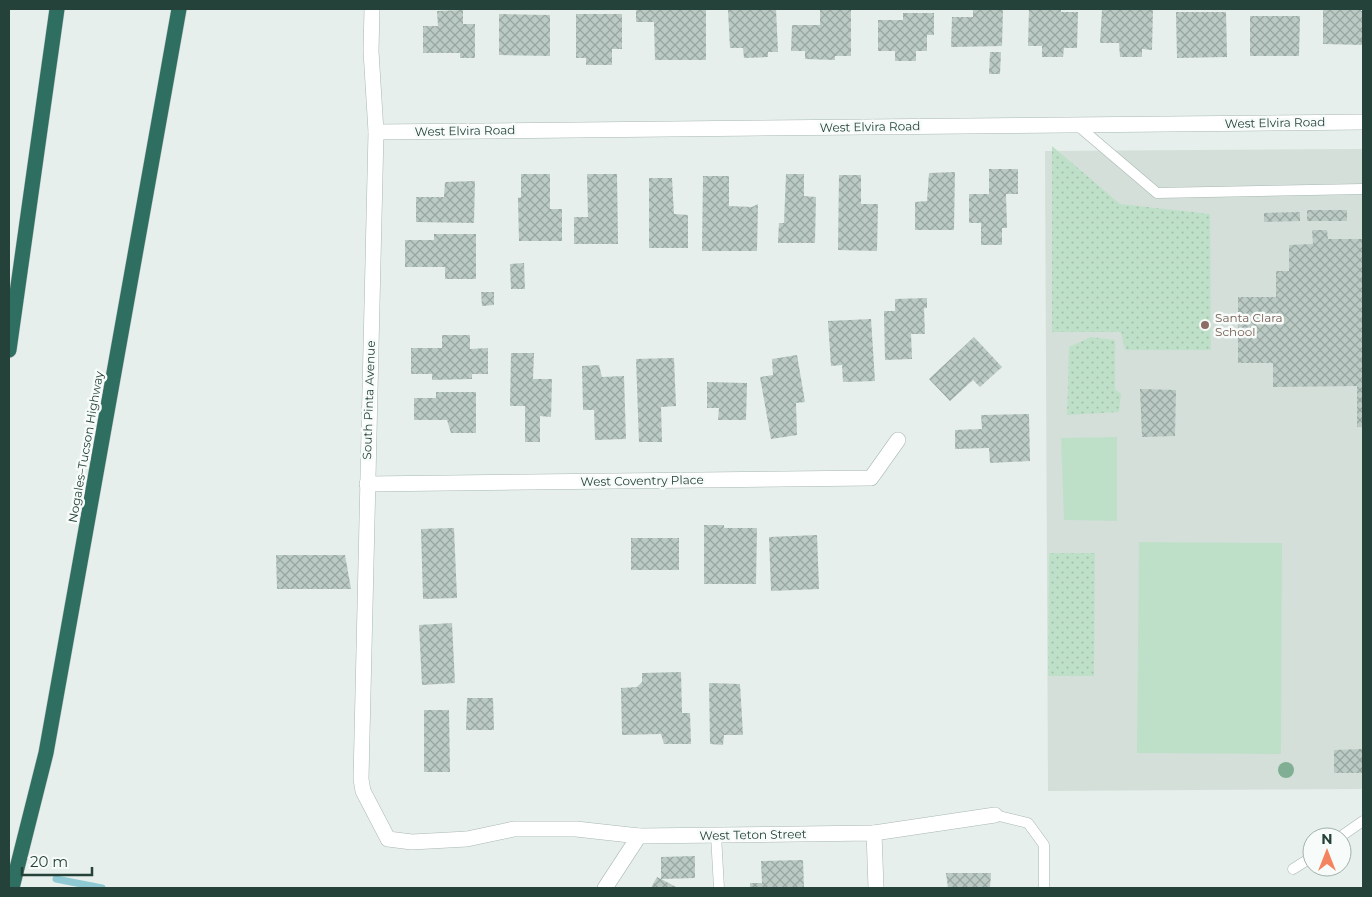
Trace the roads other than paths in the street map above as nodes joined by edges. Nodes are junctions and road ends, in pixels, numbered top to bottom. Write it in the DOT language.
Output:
graph roads {
  1 [pos="56,9"];
  2 [pos="179,9"];
  3 [pos="372,9"];
  4 [pos="1363,122"];
  5 [pos="1077,125"];
  6 [pos="376,132"];
  7 [pos="1363,189"];
  8 [pos="9,350"];
  9 [pos="898,440"];
  10 [pos="367,484"];
  11 [pos="363,791"];
  12 [pos="995,815"];
  13 [pos="1363,821"];
  14 [pos="1352,829"];
  15 [pos="874,833"];
  16 [pos="716,835"];
  17 [pos="639,836"];
  18 [pos="1302,863"];
  19 [pos="1293,869"];
  20 [pos="12,888"];
  21 [pos="605,888"];
  22 [pos="719,888"];
  23 [pos="876,888"];
  24 [pos="1044,888"];
  1 -- 8 [label="highway"];
  2 -- 20 [label="highway, Nogales–Tucson Highway"];
  3 -- 6 [label="street, South Pinta Avenue"];
  4 -- 5 [label="street, West Elvira Road"];
  5 -- 6 [label="street, West Elvira Road"];
  5 -- 7 [label="lane"];
  6 -- 10 [label="street, South Pinta Avenue"];
  9 -- 10 [label="street, West Coventry Place"];
  10 -- 11 [label="street, South Pinta Avenue"];
  11 -- 17 [label="street, West Teton Street"];
  12 -- 15 [label="street, West Teton Street"];
  12 -- 24 [label="lane"];
  13 -- 14 [label="lane"];
  15 -- 16 [label="street, West Teton Street"];
  15 -- 23 [label="street"];
  16 -- 17 [label="street, West Teton Street"];
  16 -- 22 [label="lane"];
  17 -- 21 [label="street"];
  18 -- 19 [label="lane"];
}
